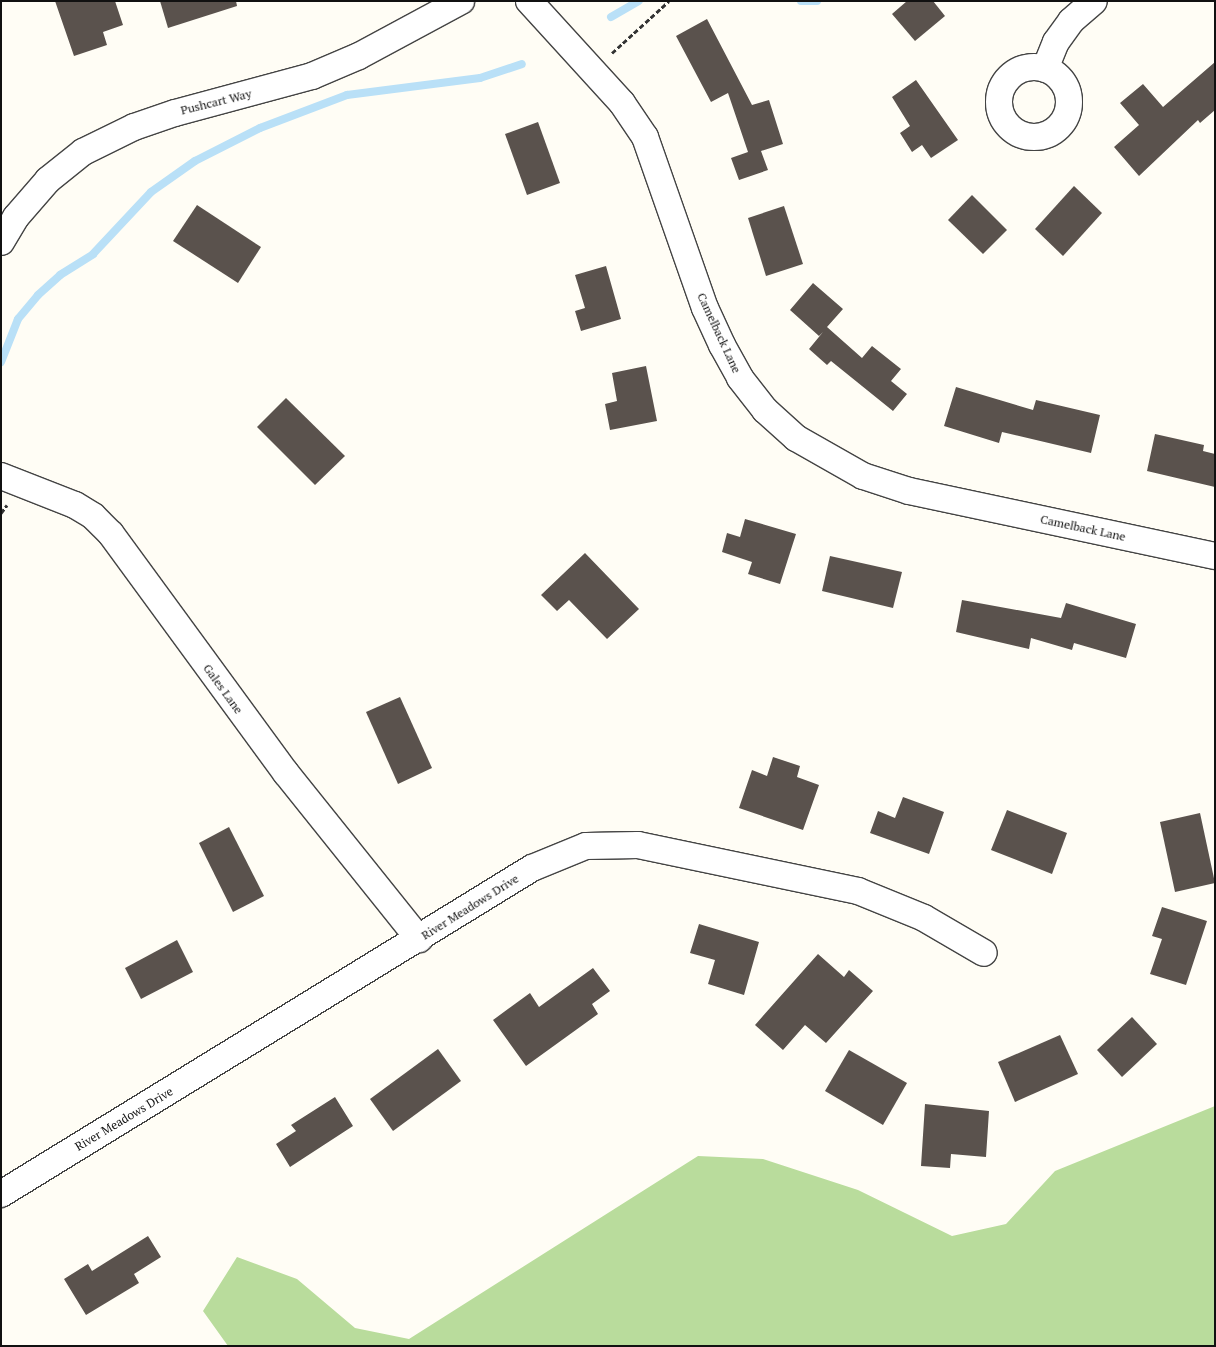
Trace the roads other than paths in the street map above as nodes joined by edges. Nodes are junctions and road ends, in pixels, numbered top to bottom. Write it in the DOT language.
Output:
graph roads {
  1 [pos="461,1"];
  2 [pos="529,1"];
  3 [pos="1094,1"];
  4 [pos="1045,68"];
  5 [pos="1,242"];
  6 [pos="1,476"];
  7 [pos="1215,556"];
  8 [pos="419,939"];
  9 [pos="984,953"];
  10 [pos="1,1194"];
  1 -- 5 [label="street, Pushcart Way"];
  2 -- 7 [label="street, Camelback Lane"];
  3 -- 4 [label="street"];
  6 -- 8 [label="street, Gales Lane"];
  8 -- 9 [label="street, River Meadows Drive"];
  8 -- 10 [label="street, River Meadows Drive"];
}
